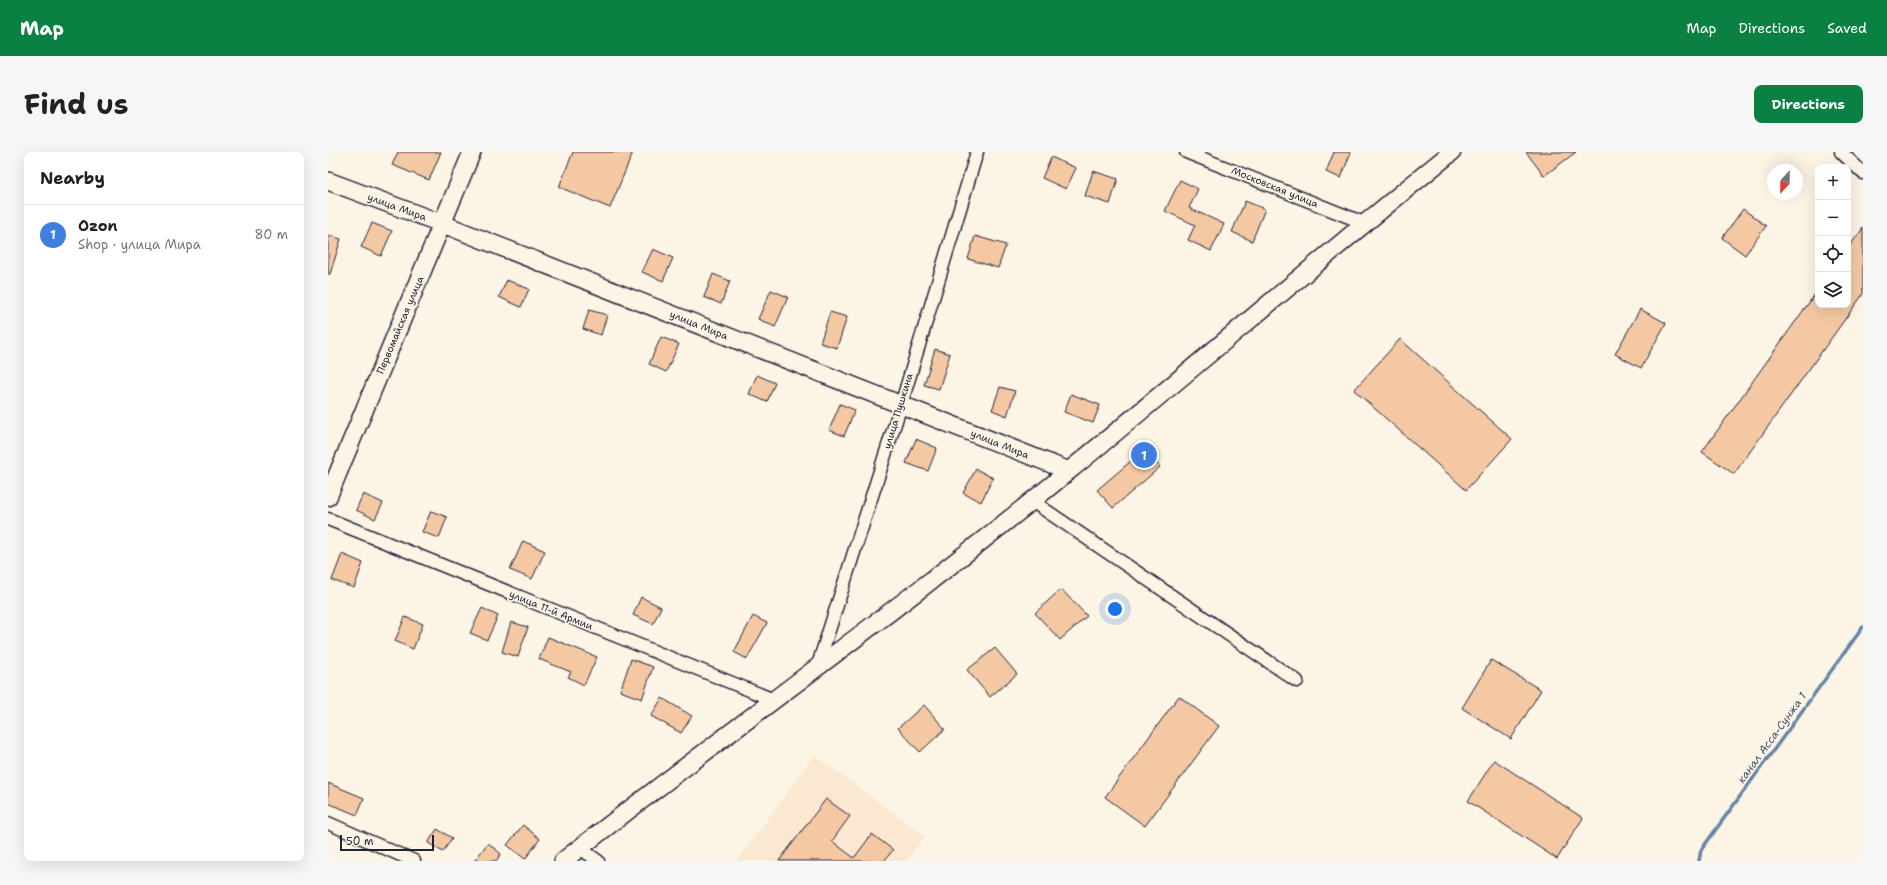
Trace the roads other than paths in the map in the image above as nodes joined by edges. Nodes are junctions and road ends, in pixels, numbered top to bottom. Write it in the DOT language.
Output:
graph roads {
  1 [pos="472,152"];
  2 [pos="977,152"];
  3 [pos="1186,152"];
  4 [pos="1452,152"];
  5 [pos="1841,152"];
  6 [pos="1863,173"];
  7 [pos="328,181"];
  8 [pos="1364,222"];
  9 [pos="443,224"];
  10 [pos="901,405"];
  11 [pos="1069,471"];
  12 [pos="328,498"];
  13 [pos="1032,501"];
  14 [pos="328,519"];
  15 [pos="817,669"];
  16 [pos="1297,682"];
  17 [pos="774,700"];
  18 [pos="328,823"];
  19 [pos="580,848"];
  20 [pos="414,861"];
  21 [pos="563,861"];
  22 [pos="598,861"];
  1 -- 9 [label="street, Первомайская улица"];
  2 -- 10 [label="street, улица Пушкина"];
  3 -- 8 [label="street, Московская улица"];
  4 -- 8 [label="street"];
  5 -- 6 [label="street"];
  7 -- 9 [label="street, улица Мира"];
  8 -- 11 [label="street"];
  9 -- 10 [label="street, улица Мира"];
  9 -- 12 [label="street, Первомайская улица"];
  10 -- 11 [label="street, улица Мира"];
  10 -- 15 [label="street, улица Пушкина"];
  11 -- 13 [label="street"];
  13 -- 15 [label="street"];
  13 -- 16 [label="street"];
  14 -- 17 [label="street, улица 11-й Армии"];
  15 -- 17 [label="street"];
  17 -- 19 [label="street"];
  18 -- 20 [label="street"];
  19 -- 21 [label="street"];
  19 -- 22 [label="street"];
}
